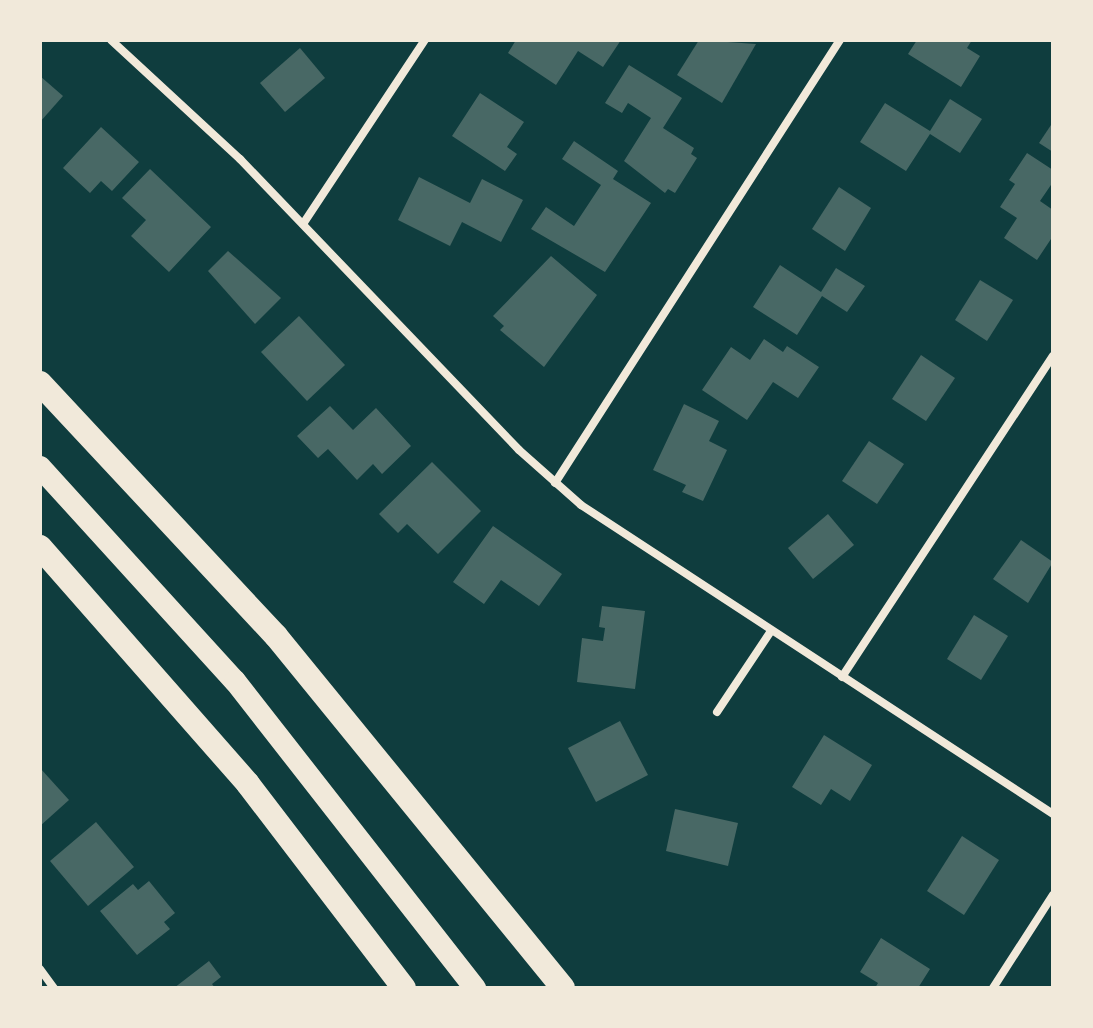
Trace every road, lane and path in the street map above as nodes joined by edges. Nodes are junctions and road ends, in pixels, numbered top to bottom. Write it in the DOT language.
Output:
graph roads {
  1 [pos="111,40"];
  2 [pos="425,40"];
  3 [pos="840,40"];
  4 [pos="303,224"];
  5 [pos="1053,356"];
  6 [pos="40,383"];
  7 [pos="40,467"];
  8 [pos="555,483"];
  9 [pos="40,547"];
  10 [pos="771,631"];
  11 [pos="842,677"];
  12 [pos="717,712"];
  13 [pos="1053,814"];
  14 [pos="1053,895"];
  15 [pos="40,969"];
  16 [pos="54,988"];
  17 [pos="404,988"];
  18 [pos="475,988"];
  19 [pos="563,988"];
  20 [pos="993,988"];
  1 -- 4 [label="street"];
  2 -- 4 [label="street"];
  3 -- 8 [label="street"];
  4 -- 8 [label="street"];
  5 -- 11 [label="street"];
  6 -- 19 [label="highway"];
  7 -- 18 [label="highway"];
  8 -- 10 [label="street"];
  9 -- 17 [label="highway"];
  10 -- 11 [label="street"];
  10 -- 12 [label="street"];
  11 -- 13 [label="street"];
  14 -- 20 [label="street"];
  15 -- 16 [label="street"];
}
